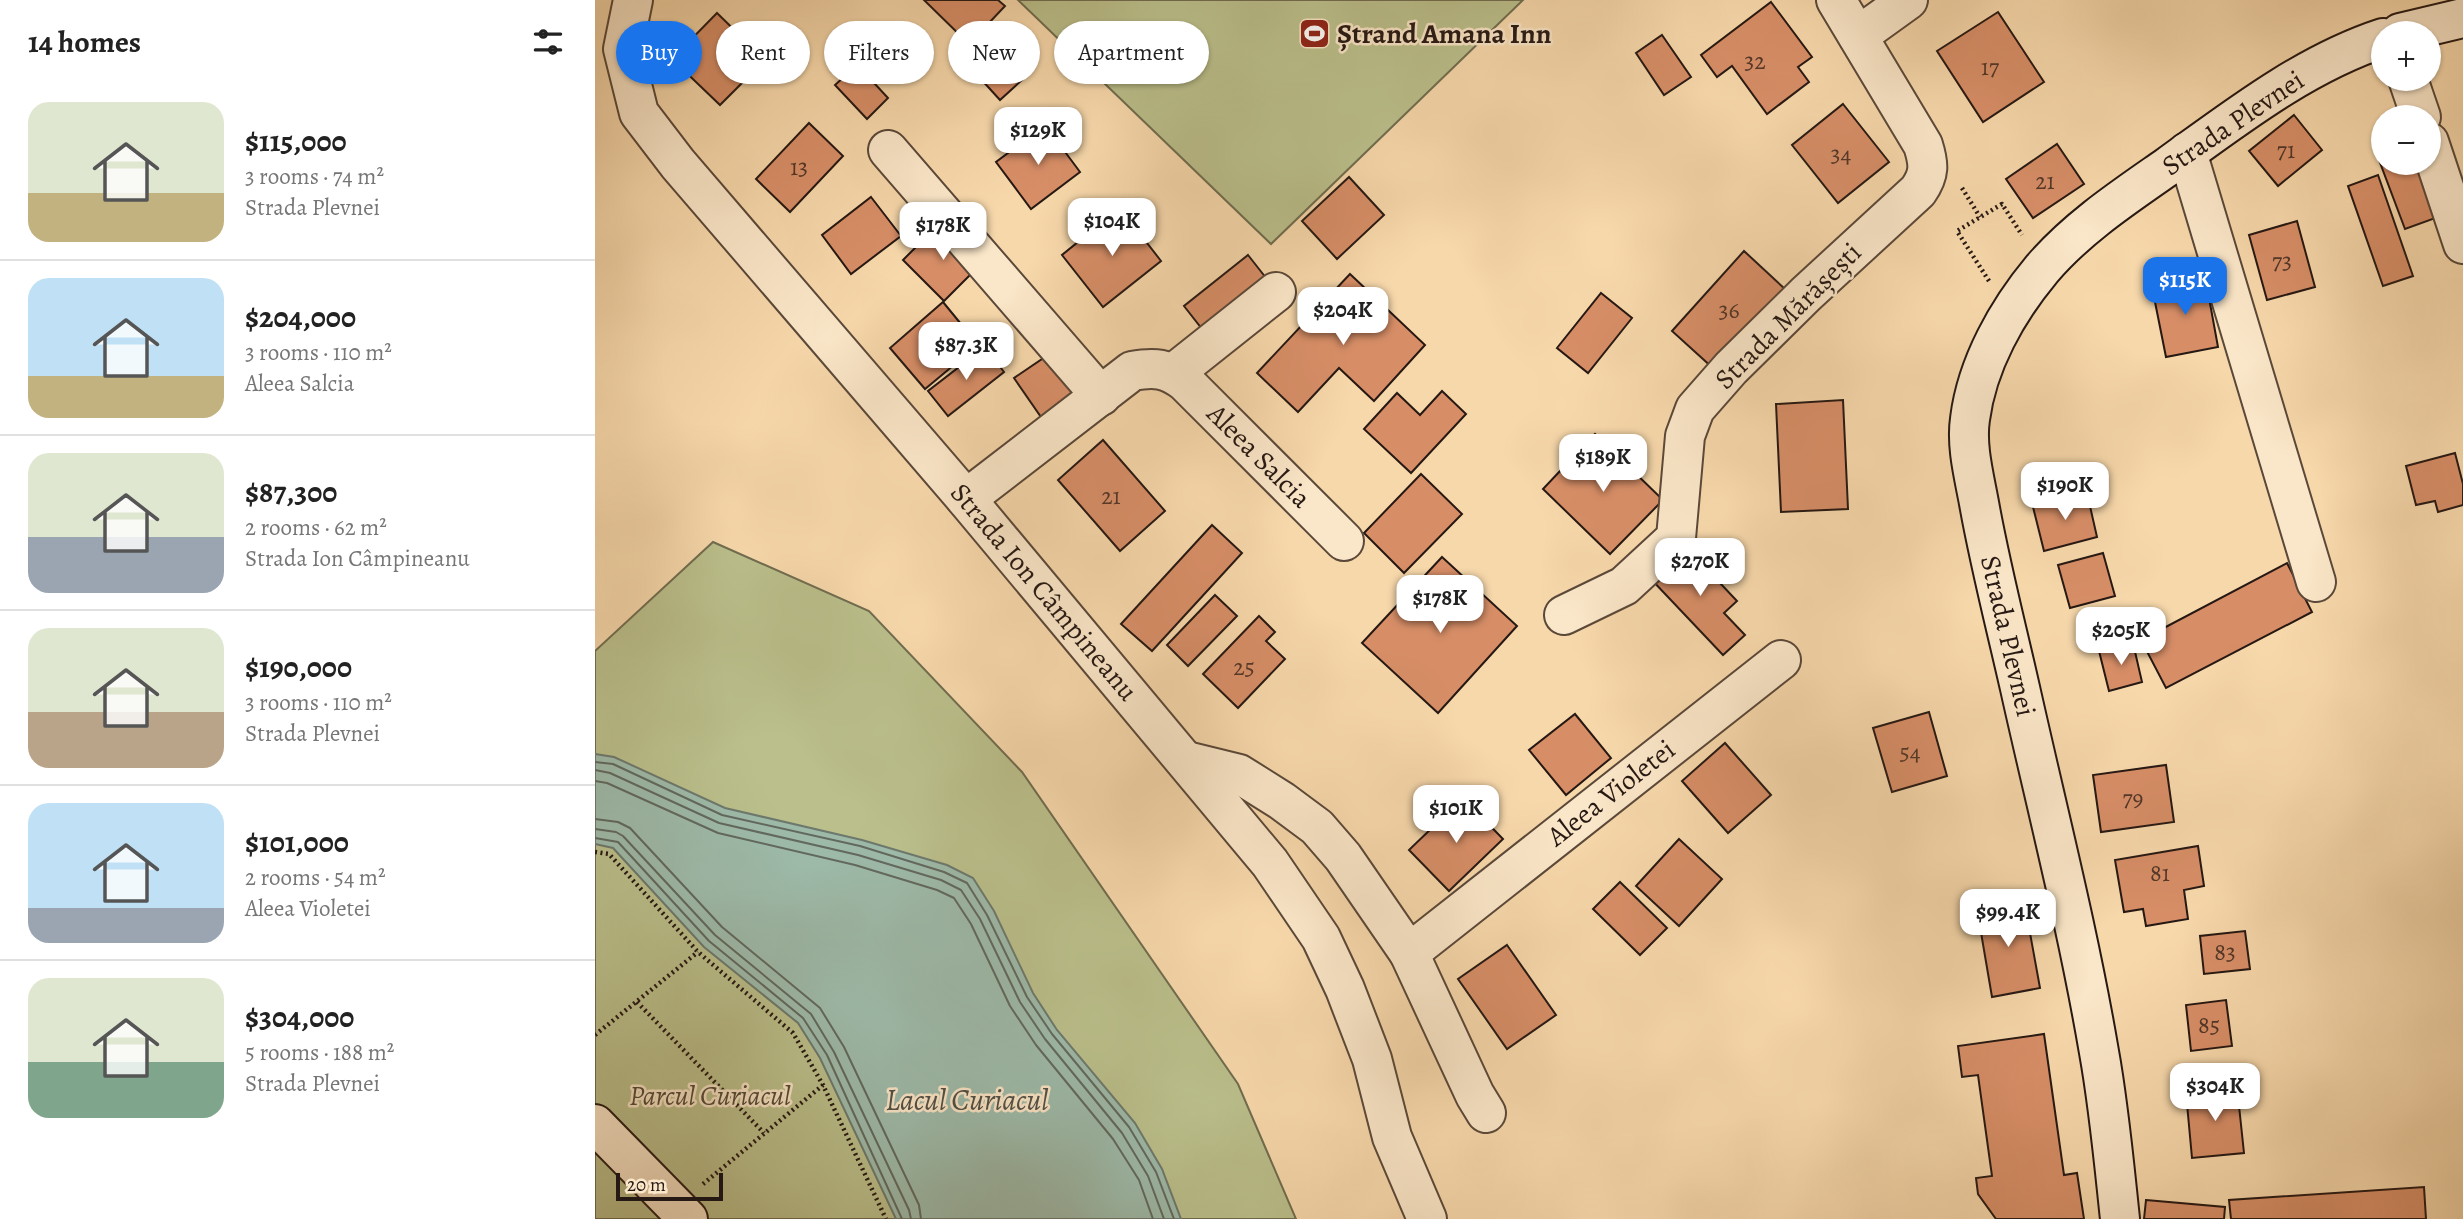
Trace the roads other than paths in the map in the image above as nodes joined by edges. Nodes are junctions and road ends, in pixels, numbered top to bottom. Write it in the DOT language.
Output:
graph roads {
  1 [pos="633,0"];
  2 [pos="1836,0"];
  3 [pos="1908,0"];
  4 [pos="2463,18"];
  5 [pos="2441,23"];
  6 [pos="1858,36"];
  7 [pos="2371,42"];
  8 [pos="888,150"];
  9 [pos="2187,152"];
  10 [pos="2440,175"];
  11 [pos="2463,244"];
  12 [pos="1276,292"];
  13 [pos="1174,373"];
  14 [pos="1101,396"];
  15 [pos="966,499"];
  16 [pos="1344,541"];
  17 [pos="2316,582"];
  18 [pos="1564,615"];
  19 [pos="1781,660"];
  20 [pos="1186,761"];
  21 [pos="1409,953"];
  22 [pos="1486,1112"];
  23 [pos="595,1124"];
  24 [pos="681,1213"];
  25 [pos="1426,1219"];
  26 [pos="2120,1219"];
  1 -- 15 [label="street, Strada Ion Câmpineanu"];
  2 -- 6 [label="street, Strada Mărășești"];
  3 -- 6 [label="street"];
  4 -- 5 [label="street"];
  6 -- 18 [label="street, Strada Mărășești"];
  7 -- 9 [label="street, Strada Plevnei"];
  8 -- 14 [label="street"];
  9 -- 17 [label="street"];
  9 -- 26 [label="street, Strada Plevnei"];
  10 -- 11 [label="street"];
  12 -- 13 [label="street"];
  13 -- 14 [label="street"];
  13 -- 16 [label="street, Aleea Salcia"];
  14 -- 15 [label="street"];
  15 -- 20 [label="street, Strada Ion Câmpineanu"];
  19 -- 21 [label="street, Aleea Violetei"];
  20 -- 21 [label="street"];
  20 -- 25 [label="street, Strada Ion Câmpineanu"];
  21 -- 22 [label="street"];
  23 -- 24 [label="street"];
}
